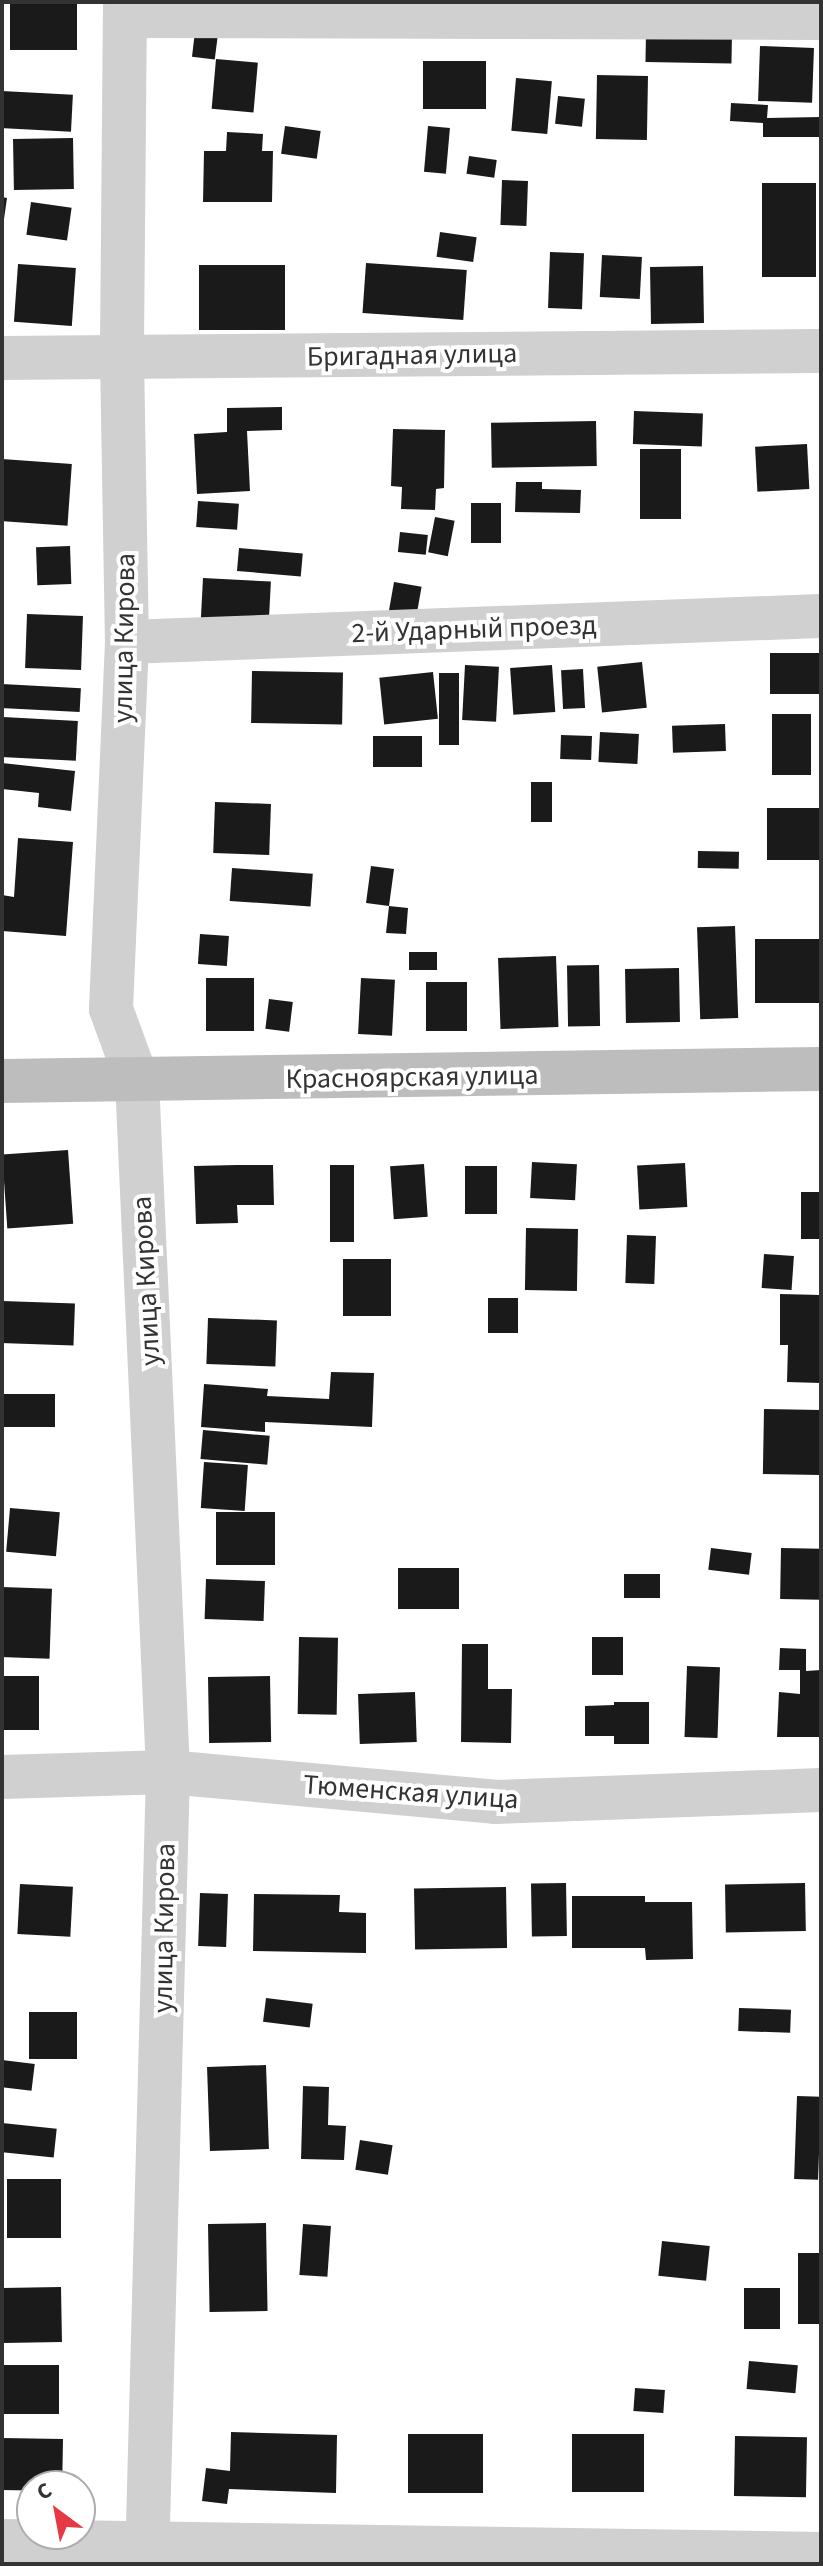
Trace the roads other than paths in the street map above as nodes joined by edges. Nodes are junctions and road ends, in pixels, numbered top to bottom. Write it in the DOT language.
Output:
graph roads {
  1 [pos="125,9"];
  2 [pos="821,18"];
  3 [pos="821,351"];
  4 [pos="2,358"];
  5 [pos="122,358"];
  6 [pos="821,616"];
  7 [pos="127,642"];
  8 [pos="821,1069"];
  9 [pos="137,1080"];
  10 [pos="2,1081"];
  11 [pos="168,1772"];
  12 [pos="2,1777"];
  13 [pos="821,1790"];
  14 [pos="2,2541"];
  15 [pos="148,2553"];
  16 [pos="821,2554"];
  1 -- 2 [label="street"];
  1 -- 5 [label="street, улица Кирова"];
  3 -- 5 [label="street, Бригадная улица"];
  4 -- 5 [label="street, Бригадная улица"];
  5 -- 7 [label="street, улица Кирова"];
  6 -- 7 [label="street, 2-й Ударный проезд"];
  7 -- 9 [label="street, улица Кирова"];
  8 -- 9 [label="main road, Красноярская улица"];
  9 -- 10 [label="main road, Красноярская улица"];
  9 -- 11 [label="street, улица Кирова"];
  11 -- 12 [label="street, Тюменская улица"];
  11 -- 13 [label="street, Тюменская улица"];
  11 -- 15 [label="street, улица Кирова"];
  14 -- 15 [label="street"];
  15 -- 16 [label="street"];
}
